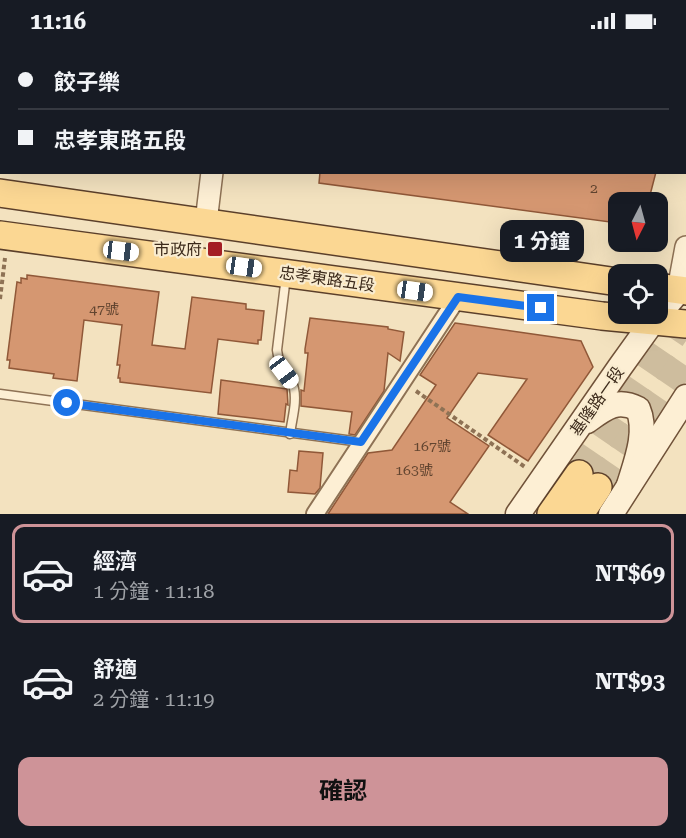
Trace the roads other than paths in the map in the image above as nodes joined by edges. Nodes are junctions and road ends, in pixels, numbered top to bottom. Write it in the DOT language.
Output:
graph roads {
  1 [pos="212,174"];
  2 [pos="0,193"];
  3 [pos="206,222"];
  4 [pos="4,235"];
  5 [pos="686,247"];
  6 [pos="286,273"];
  7 [pos="608,281"];
  8 [pos="679,285"];
  9 [pos="458,297"];
  10 [pos="668,300"];
  11 [pos="608,315"];
  12 [pos="668,322"];
  13 [pos="651,324"];
  14 [pos="686,324"];
  15 [pos="0,394"];
  16 [pos="686,397"];
  17 [pos="579,427"];
  18 [pos="290,434"];
  19 [pos="361,442"];
  20 [pos="629,485"];
  21 [pos="315,514"];
  22 [pos="518,514"];
  23 [pos="551,514"];
  24 [pos="580,514"];
  25 [pos="611,514"];
  1 -- 3 [label="street"];
  2 -- 3 [label="main road"];
  3 -- 7 [label="main road"];
  4 -- 6 [label="main road, 忠孝東路五段"];
  5 -- 8 [label="street, 基隆路一段"];
  6 -- 9 [label="main road, 忠孝東路五段"];
  6 -- 18 [label="lane"];
  8 -- 10 [label="main road, 基隆路一段"];
  9 -- 11 [label="main road, 忠孝東路五段"];
  9 -- 19 [label="street"];
  12 -- 14 [label="main road, 忠孝東路五段"];
  13 -- 17 [label="main road, 基隆路一段"];
  15 -- 18 [label="lane"];
  16 -- 20 [label="main road"];
  17 -- 20 [label="main road"];
  17 -- 22 [label="main road, 基隆路一段"];
  18 -- 19 [label="lane"];
  19 -- 21 [label="street"];
  20 -- 25 [label="main road"];
  23 -- 24 [label="main road"];
}
